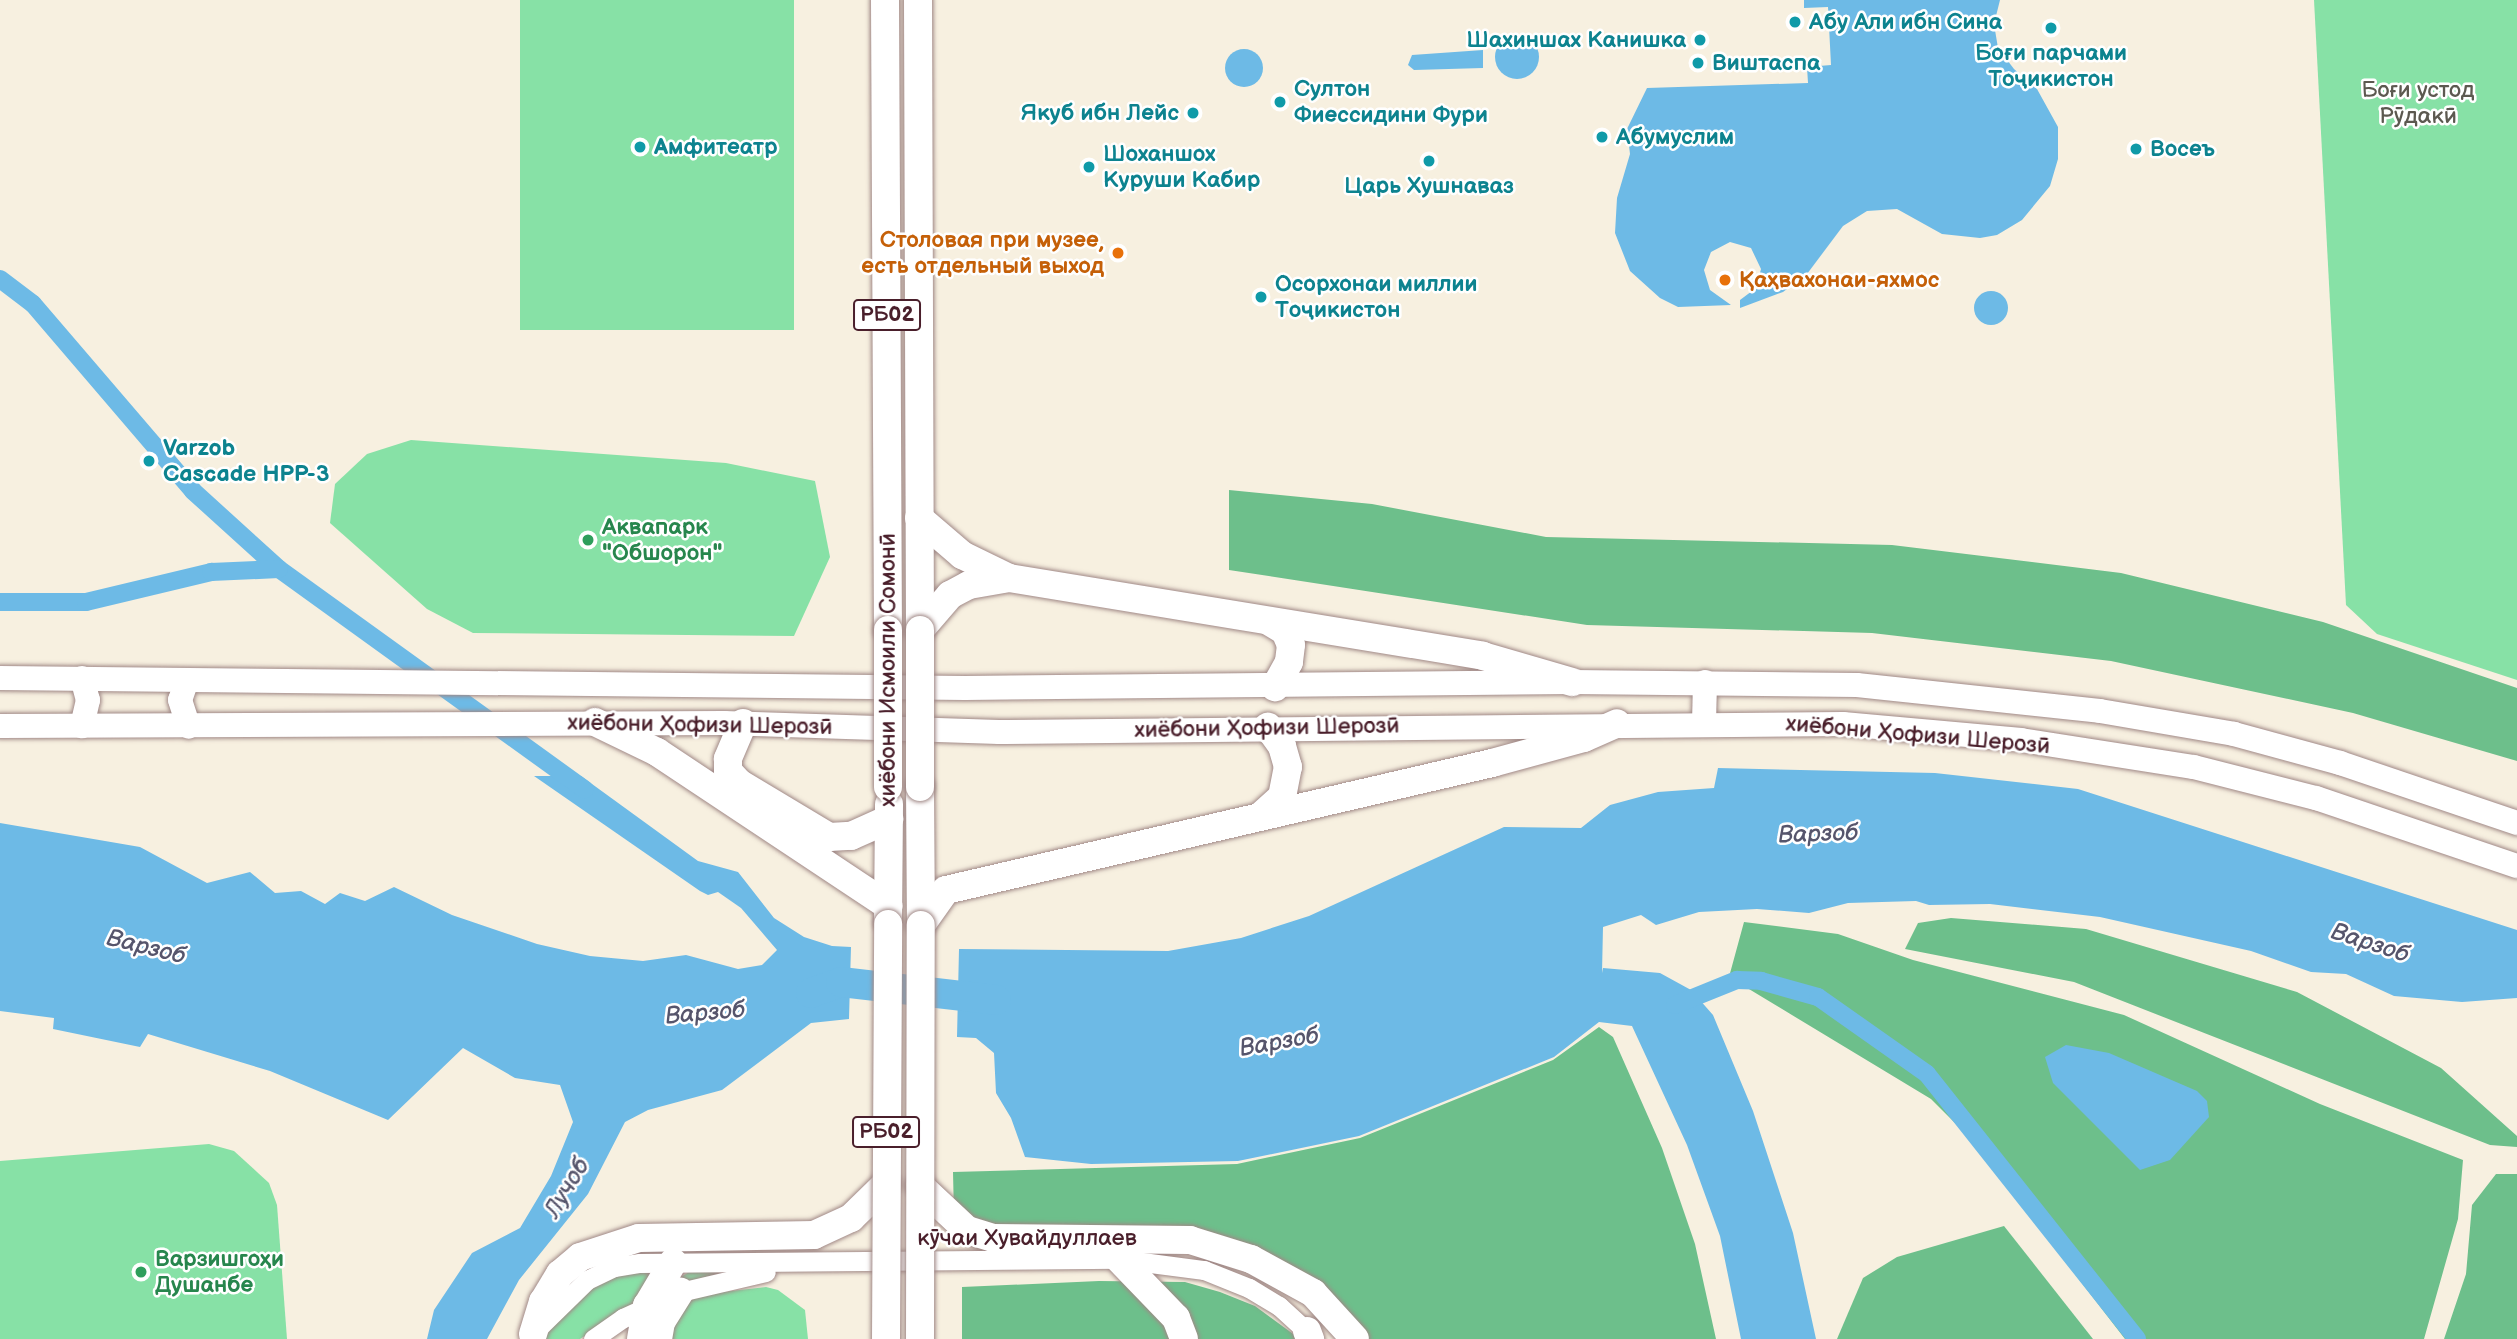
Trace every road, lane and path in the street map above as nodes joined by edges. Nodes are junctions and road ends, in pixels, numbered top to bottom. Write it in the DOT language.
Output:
graph roads {
  1 [pos="885,0"];
  2 [pos="918,0"];
  3 [pos="919,518"];
  4 [pos="1009,578"];
  5 [pos="1270,622"];
  6 [pos="920,629"];
  7 [pos="0,678"];
  8 [pos="82,678"];
  9 [pos="187,680"];
  10 [pos="1705,681"];
  11 [pos="1572,682"];
  12 [pos="1275,687"];
  13 [pos="595,722"];
  14 [pos="743,723"];
  15 [pos="1617,723"];
  16 [pos="1704,723"];
  17 [pos="0,726"];
  18 [pos="82,726"];
  19 [pos="189,727"];
  20 [pos="1268,727"];
  21 [pos="1263,814"];
  22 [pos="889,819"];
  23 [pos="2517,823"];
  24 [pos="921,859"];
  25 [pos="2517,866"];
  26 [pos="946,890"];
  27 [pos="889,915"];
  28 [pos="921,925"];
  29 [pos="886,1184"];
  30 [pos="920,1186"];
  31 [pos="1119,1259"];
  32 [pos="673,1262"];
  33 [pos="800,1264"];
  34 [pos="680,1292"];
  35 [pos="647,1306"];
  36 [pos="532,1336"];
  37 [pos="1311,1336"];
  38 [pos="593,1339"];
  39 [pos="642,1339"];
  40 [pos="658,1339"];
  41 [pos="886,1339"];
  42 [pos="920,1339"];
  43 [pos="1184,1339"];
  44 [pos="1354,1339"];
  1 -- 22 [label="highway, хиёбони Исмоили Сомонӣ / РБ02, bridge"];
  2 -- 3 [label="highway, хиёбони Исмоили Сомонӣ / РБ02"];
  3 -- 4 [label="highway"];
  3 -- 6 [label="highway, хиёбони Исмоили Сомонӣ / РБ02"];
  4 -- 5 [label="highway"];
  4 -- 6 [label="highway"];
  5 -- 11 [label="highway"];
  5 -- 12 [label="highway"];
  6 -- 24 [label="highway, хиёбони Исмоили Сомонӣ / РБ02, bridge"];
  7 -- 8 [label="main road, хиёбони Ҳофизи Шерозӣ"];
  8 -- 9 [label="main road, хиёбони Ҳофизи Шерозӣ"];
  8 -- 18 [label="main road"];
  9 -- 12 [label="main road, хиёбони Ҳофизи Шерозӣ"];
  9 -- 19 [label="main road"];
  10 -- 11 [label="main road, хиёбони Ҳофизи Шерозӣ"];
  10 -- 16 [label="main road"];
  10 -- 23 [label="main road, хиёбони Ҳофизи Шерозӣ"];
  11 -- 12 [label="main road, хиёбони Ҳофизи Шерозӣ"];
  13 -- 14 [label="main road, хиёбони Ҳофизи Шерозӣ"];
  13 -- 19 [label="main road, хиёбони Ҳофизи Шерозӣ"];
  13 -- 27 [label="highway"];
  14 -- 20 [label="main road, хиёбони Ҳофизи Шерозӣ"];
  14 -- 22 [label="highway"];
  15 -- 16 [label="main road, хиёбони Ҳофизи Шерозӣ"];
  15 -- 20 [label="main road, хиёбони Ҳофизи Шерозӣ"];
  15 -- 21 [label="highway"];
  16 -- 25 [label="main road, хиёбони Ҳофизи Шерозӣ"];
  17 -- 18 [label="main road, хиёбони Ҳофизи Шерозӣ"];
  18 -- 19 [label="main road, хиёбони Ҳофизи Шерозӣ"];
  20 -- 21 [label="highway"];
  21 -- 26 [label="highway"];
  22 -- 27 [label="highway, хиёбони Исмоили Сомонӣ / РБ02"];
  24 -- 26 [label="highway"];
  24 -- 28 [label="highway, хиёбони Исмоили Сомонӣ / РБ02"];
  26 -- 28 [label="highway"];
  27 -- 29 [label="highway, хиёбони Исмоили Сомонӣ / РБ02, bridge"];
  28 -- 30 [label="highway, хиёбони Исмоили Сомонӣ / РБ02, bridge"];
  29 -- 36 [label="highway"];
  29 -- 41 [label="highway, хиёбони Исмоили Сомонӣ / РБ02, bridge"];
  30 -- 42 [label="highway, хиёбони Исмоили Сомонӣ / РБ02, bridge"];
  30 -- 44 [label="highway"];
  31 -- 33 [label="street, кӯчаи Хувайдуллаев"];
  31 -- 37 [label="street, кӯчаи Хувайдуллаев"];
  31 -- 43 [label="highway"];
  32 -- 33 [label="street, кӯчаи Хувайдуллаев"];
  32 -- 35 [label="highway"];
  32 -- 36 [label="street, кӯчаи Хувайдуллаев"];
  33 -- 34 [label="street, кӯчаи Хувайдуллаев"];
  34 -- 35 [label="street, кӯчаи Хувайдуллаев"];
  34 -- 40 [label="highway"];
  35 -- 38 [label="street, кӯчаи Хувайдуллаев"];
  35 -- 39 [label="highway"];
}
